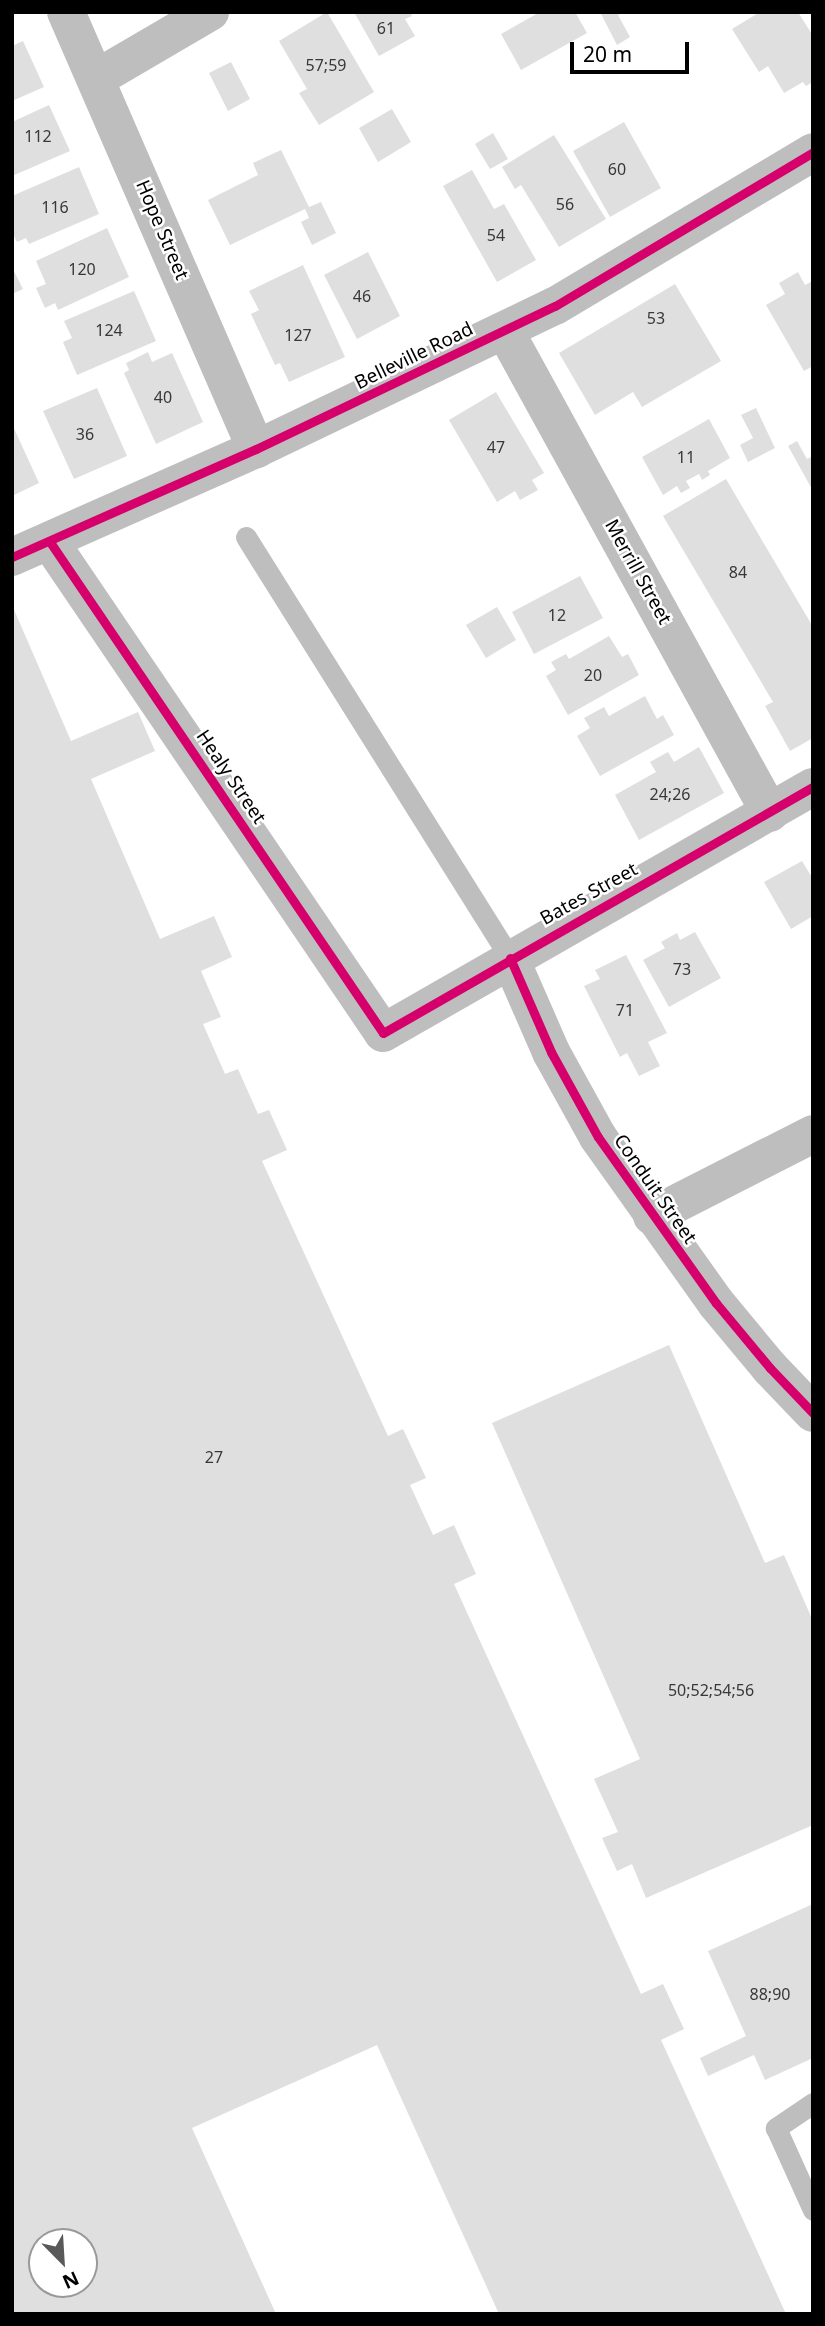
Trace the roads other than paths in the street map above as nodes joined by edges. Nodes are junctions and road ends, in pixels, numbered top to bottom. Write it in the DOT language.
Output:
graph roads {
  1 [pos="66,12"];
  2 [pos="210,12"];
  3 [pos="97,78"];
  4 [pos="813,152"];
  5 [pos="505,331"];
  6 [pos="256,449"];
  7 [pos="246,537"];
  8 [pos="50,541"];
  9 [pos="12,557"];
  10 [pos="813,787"];
  11 [pos="770,813"];
  12 [pos="510,958"];
  13 [pos="383,1033"];
  14 [pos="813,1134"];
  15 [pos="652,1216"];
  16 [pos="813,1413"];
  17 [pos="813,2103"];
  18 [pos="813,2210"];
  1 -- 3 [label="street, Hope Street"];
  2 -- 3 [label="street"];
  3 -- 6 [label="street, Hope Street"];
  4 -- 5 [label="street, Belleville Road"];
  5 -- 6 [label="street, Belleville Road"];
  5 -- 11 [label="street, Merrill Street"];
  6 -- 8 [label="street, Belleville Road"];
  7 -- 12 [label="lane"];
  8 -- 9 [label="street, Belleville Road"];
  8 -- 13 [label="street, Healy Street"];
  10 -- 11 [label="street, Bates Street"];
  11 -- 12 [label="street, Bates Street"];
  12 -- 13 [label="street, Bates Street"];
  12 -- 15 [label="street, Conduit Street"];
  14 -- 15 [label="street"];
  15 -- 16 [label="street, Conduit Street"];
  17 -- 18 [label="lane"];
}
